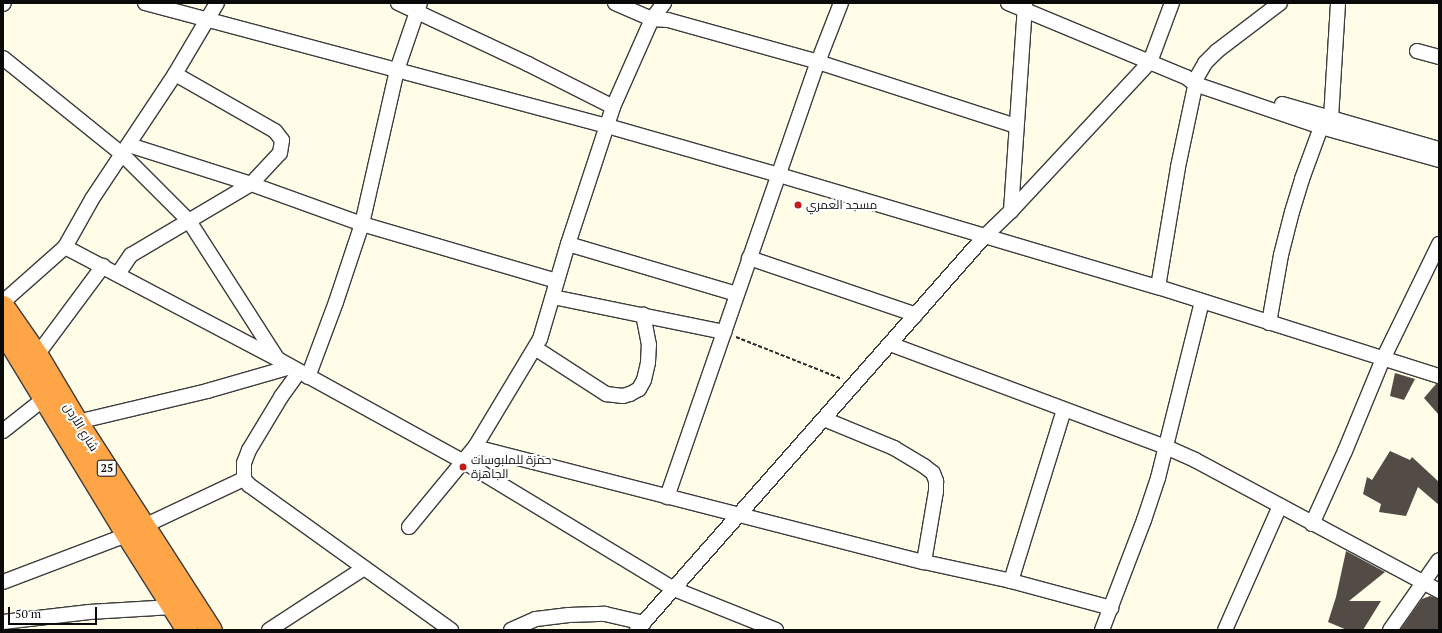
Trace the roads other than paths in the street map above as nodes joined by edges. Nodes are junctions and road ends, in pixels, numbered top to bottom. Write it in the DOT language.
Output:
graph roads {
  1 [pos="145,3"];
  2 [pos="216,3"];
  3 [pos="398,3"];
  4 [pos="615,3"];
  5 [pos="664,3"];
  6 [pos="841,3"];
  7 [pos="1008,3"];
  8 [pos="1172,3"];
  9 [pos="1280,3"];
  10 [pos="1338,3"];
  11 [pos="418,7"];
  12 [pos="1024,7"];
  13 [pos="652,19"];
  14 [pos="205,20"];
  15 [pos="1417,51"];
  16 [pos="1439,57"];
  17 [pos="3,58"];
  18 [pos="818,62"];
  19 [pos="1150,62"];
  20 [pos="397,70"];
  21 [pos="175,74"];
  22 [pos="1193,79"];
  23 [pos="613,107"];
  24 [pos="1326,123"];
  25 [pos="607,126"];
  26 [pos="1016,126"];
  27 [pos="126,149"];
  28 [pos="1439,149"];
  29 [pos="1439,160"];
  30 [pos="779,175"];
  31 [pos="251,184"];
  32 [pos="1011,211"];
  33 [pos="189,220"];
  34 [pos="362,224"];
  35 [pos="984,237"];
  36 [pos="568,244"];
  37 [pos="1439,244"];
  38 [pos="65,247"];
  39 [pos="750,258"];
  40 [pos="1436,258"];
  41 [pos="103,266"];
  42 [pos="118,274"];
  43 [pos="557,281"];
  44 [pos="1158,287"];
  45 [pos="737,294"];
  46 [pos="553,297"];
  47 [pos="3,302"];
  48 [pos="1202,302"];
  49 [pos="3,306"];
  50 [pos="643,315"];
  51 [pos="916,315"];
  52 [pos="1269,323"];
  53 [pos="3,331"];
  54 [pos="724,332"];
  55 [pos="890,344"];
  56 [pos="535,348"];
  57 [pos="37,354"];
  58 [pos="1383,359"];
  59 [pos="294,369"];
  60 [pos="1439,376"];
  61 [pos="45,398"];
  62 [pos="1064,410"];
  63 [pos="824,419"];
  64 [pos="77,422"];
  65 [pos="3,432"];
  66 [pos="475,447"];
  67 [pos="1166,447"];
  68 [pos="464,462"];
  69 [pos="244,479"];
  70 [pos="667,497"];
  71 [pos="1280,506"];
  72 [pos="739,516"];
  73 [pos="1312,524"];
  74 [pos="409,527"];
  75 [pos="135,530"];
  76 [pos="1439,560"];
  77 [pos="924,562"];
  78 [pos="364,568"];
  79 [pos="1011,581"];
  80 [pos="1424,581"];
  81 [pos="3,582"];
  82 [pos="674,589"];
  83 [pos="1439,591"];
  84 [pos="173,607"];
  85 [pos="1111,608"];
  86 [pos="3,622"];
  87 [pos="196,625"];
  88 [pos="641,626"];
  89 [pos="763,627"];
  90 [pos="269,630"];
  91 [pos="451,630"];
  92 [pos="511,630"];
  93 [pos="776,630"];
  94 [pos="1102,630"];
  95 [pos="1225,630"];
  96 [pos="1390,630"];
  1 -- 14 [label="street"];
  2 -- 14 [label="street"];
  3 -- 11 [label="street"];
  4 -- 13 [label="street"];
  5 -- 13 [label="street"];
  6 -- 18 [label="street"];
  7 -- 12 [label="street"];
  8 -- 19 [label="street"];
  9 -- 22 [label="street"];
  10 -- 24 [label="street"];
  11 -- 20 [label="street"];
  11 -- 23 [label="street"];
  12 -- 19 [label="street"];
  12 -- 26 [label="street"];
  13 -- 18 [label="street"];
  13 -- 23 [label="street"];
  14 -- 20 [label="street"];
  14 -- 21 [label="street"];
  15 -- 16 [label="street"];
  17 -- 27 [label="street"];
  18 -- 26 [label="street"];
  18 -- 30 [label="street"];
  19 -- 22 [label="street"];
  19 -- 32 [label="street"];
  20 -- 25 [label="street"];
  20 -- 34 [label="street"];
  21 -- 27 [label="street"];
  21 -- 31 [label="street"];
  22 -- 24 [label="street"];
  22 -- 44 [label="street"];
  23 -- 25 [label="street"];
  24 -- 28 [label="street"];
  24 -- 29 [label="street"];
  24 -- 52 [label="street"];
  25 -- 30 [label="street"];
  25 -- 36 [label="street"];
  26 -- 32 [label="street"];
  27 -- 31 [label="street"];
  27 -- 33 [label="street"];
  27 -- 38 [label="street"];
  30 -- 35 [label="street"];
  30 -- 39 [label="street"];
  31 -- 33 [label="street"];
  31 -- 34 [label="street"];
  32 -- 35 [label="street"];
  33 -- 42 [label="street"];
  33 -- 59 [label="street"];
  34 -- 43 [label="street"];
  34 -- 59 [label="street"];
  35 -- 44 [label="street"];
  35 -- 51 [label="street"];
  36 -- 43 [label="street"];
  36 -- 45 [label="street"];
  37 -- 40 [label="street"];
  38 -- 41 [label="street"];
  38 -- 47 [label="street"];
  39 -- 45 [label="street"];
  39 -- 51 [label="street"];
  40 -- 58 [label="street"];
  41 -- 42 [label="street"];
  41 -- 57 [label="street"];
  42 -- 59 [label="street"];
  43 -- 46 [label="street"];
  44 -- 48 [label="street"];
  45 -- 54 [label="street"];
  46 -- 50 [label="street"];
  46 -- 56 [label="street"];
  48 -- 52 [label="street"];
  48 -- 67 [label="street"];
  49 -- 57 [label="highway, شارع الأردن / 25"];
  50 -- 54 [label="street"];
  50 -- 56 [label="street"];
  51 -- 55 [label="street"];
  52 -- 58 [label="street"];
  53 -- 61 [label="highway, شارع الأردن / 25"];
  54 -- 70 [label="street"];
  55 -- 62 [label="street"];
  55 -- 63 [label="street"];
  56 -- 66 [label="street"];
  57 -- 64 [label="highway, شارع الأردن / 25"];
  58 -- 60 [label="street"];
  58 -- 73 [label="street"];
  59 -- 64 [label="street"];
  59 -- 68 [label="street"];
  59 -- 69 [label="street"];
  61 -- 65 [label="street"];
  61 -- 75 [label="highway, شارع الأردن / 25"];
  62 -- 67 [label="street"];
  62 -- 79 [label="street"];
  63 -- 72 [label="street"];
  63 -- 77 [label="street"];
  64 -- 75 [label="highway, شارع الأردن / 25"];
  66 -- 68 [label="street"];
  66 -- 70 [label="street"];
  67 -- 71 [label="street"];
  67 -- 85 [label="street"];
  68 -- 74 [label="street"];
  68 -- 82 [label="street"];
  69 -- 75 [label="street"];
  69 -- 78 [label="street"];
  70 -- 72 [label="street"];
  71 -- 73 [label="street"];
  71 -- 95 [label="street"];
  72 -- 77 [label="street"];
  72 -- 82 [label="street"];
  73 -- 80 [label="street"];
  75 -- 81 [label="street"];
  75 -- 84 [label="highway, شارع الأردن / 25"];
  75 -- 87 [label="highway, شارع الأردن / 25"];
  76 -- 80 [label="street"];
  77 -- 79 [label="street"];
  78 -- 90 [label="street"];
  78 -- 91 [label="street"];
  79 -- 85 [label="street"];
  80 -- 83 [label="street"];
  80 -- 96 [label="street"];
  82 -- 88 [label="street"];
  82 -- 89 [label="street"];
  84 -- 86 [label="street"];
  84 -- 87 [label="highway, شارع الأردن / 25"];
  85 -- 94 [label="street"];
  88 -- 92 [label="street"];
  89 -- 93 [label="street"];
}
